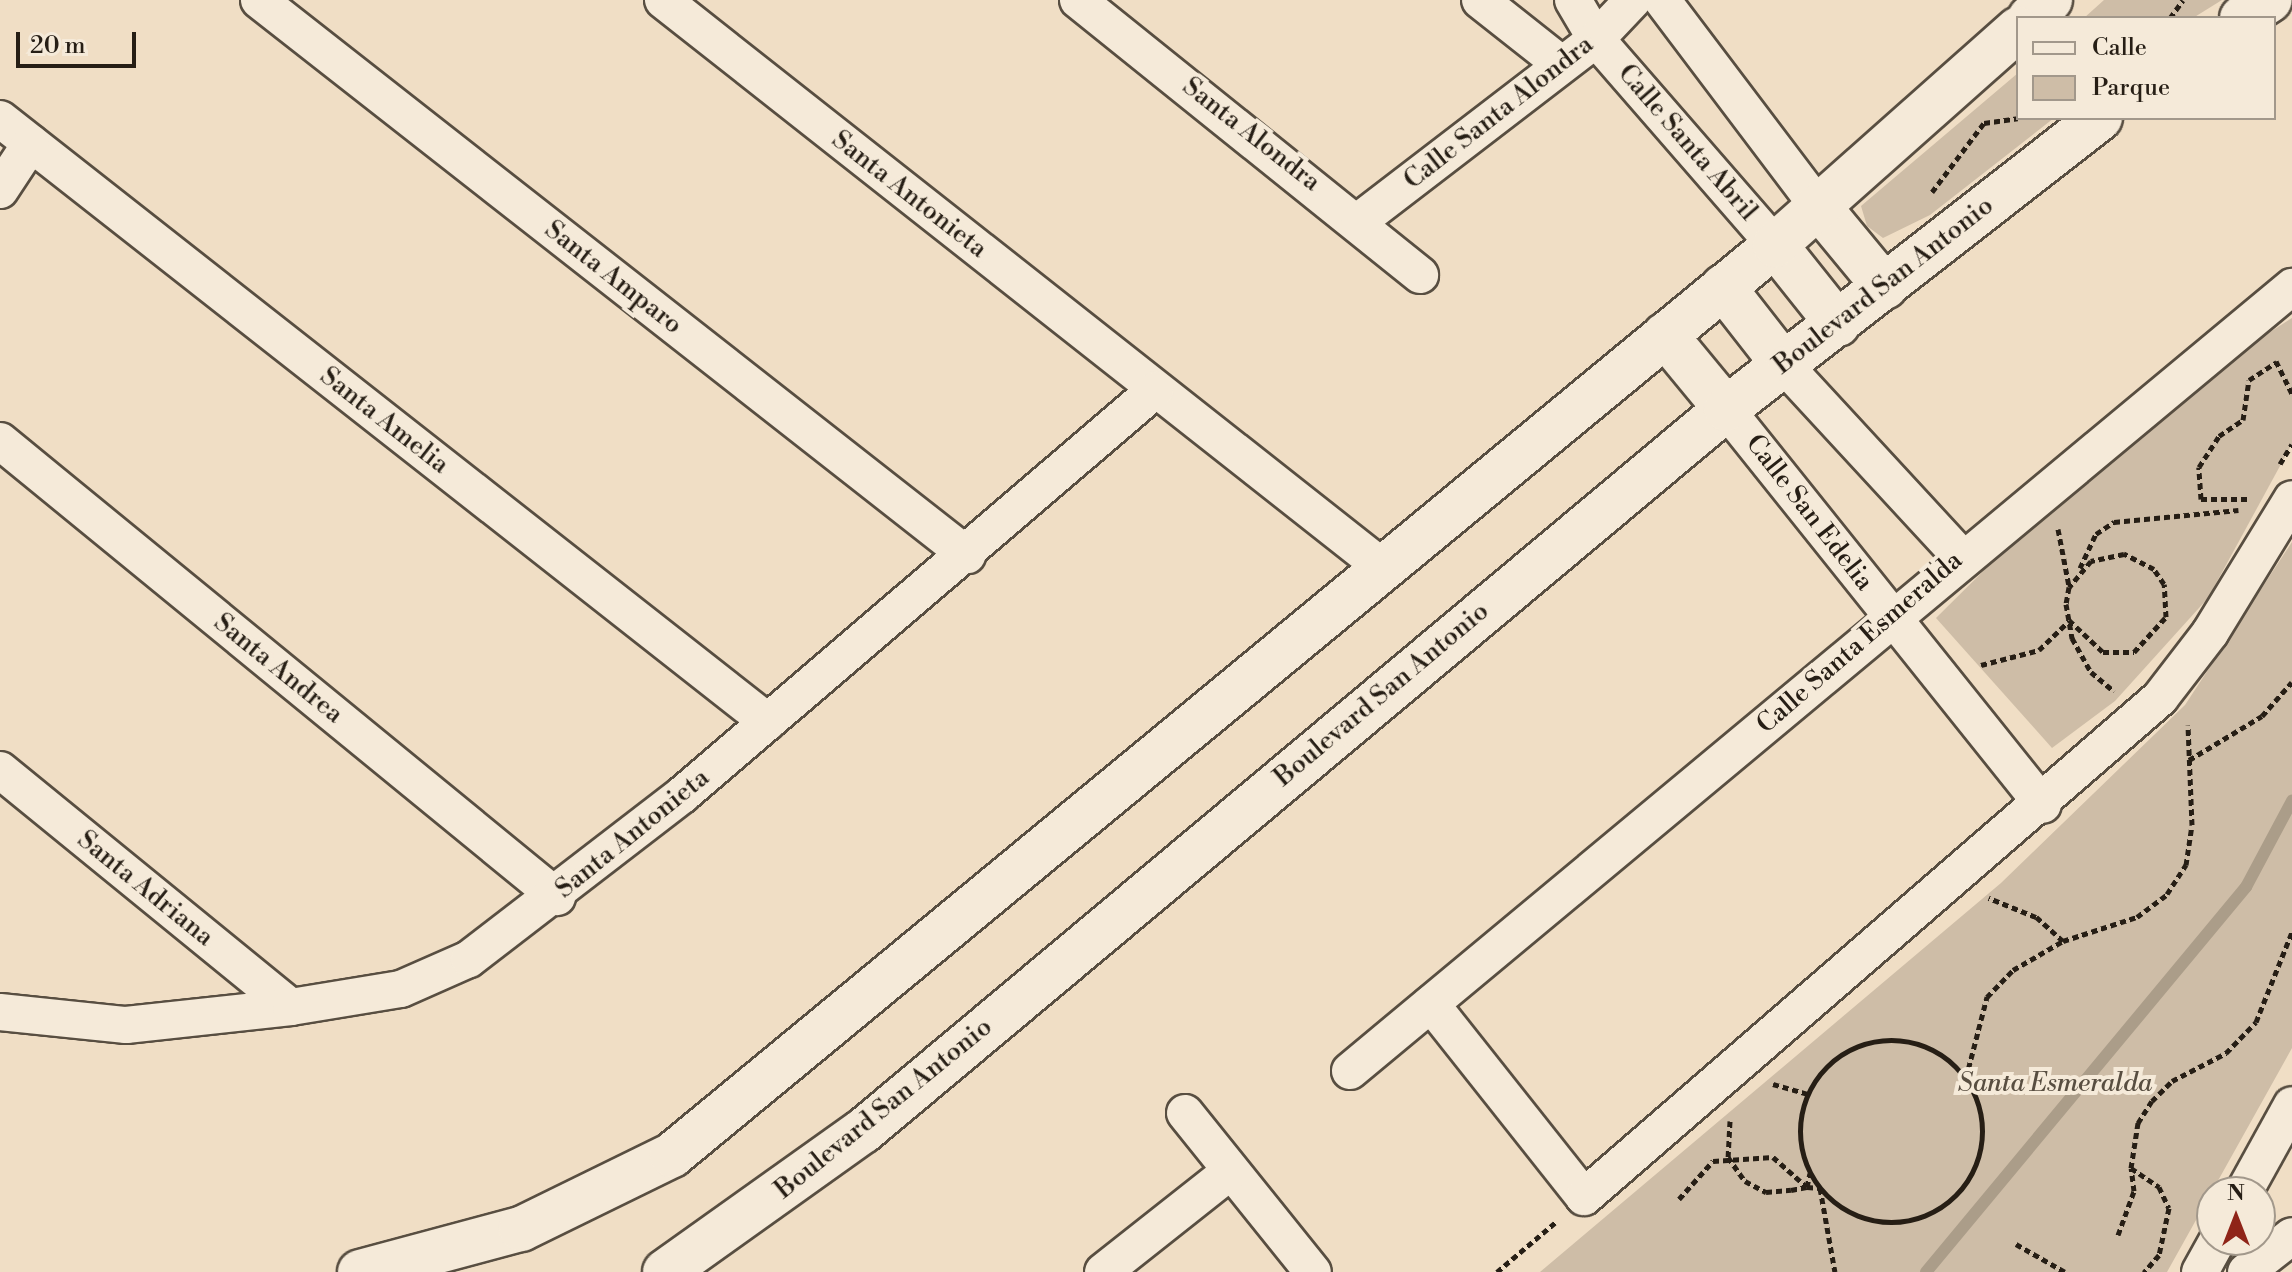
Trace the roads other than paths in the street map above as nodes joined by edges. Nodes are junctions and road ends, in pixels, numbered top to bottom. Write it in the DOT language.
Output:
graph roads {
  1 [pos="259,0"];
  2 [pos="663,0"];
  3 [pos="1078,0"];
  4 [pos="1480,0"];
  5 [pos="1573,0"];
  6 [pos="1633,0"];
  7 [pos="1662,0"];
  8 [pos="2050,0"];
  9 [pos="2270,0"];
  10 [pos="2032,16"];
  11 [pos="2245,16"];
  12 [pos="2016,31"];
  13 [pos="1596,39"];
  14 [pos="1561,64"];
  15 [pos="0,119"];
  16 [pos="2097,120"];
  17 [pos="31,143"];
  18 [pos="0,190"];
  19 [pos="1818,206"];
  20 [pos="1359,221"];
  21 [pos="1775,245"];
  22 [pos="1420,275"];
  23 [pos="1723,287"];
  24 [pos="1885,287"];
  25 [pos="2292,287"];
  26 [pos="1838,324"];
  27 [pos="1665,335"];
  28 [pos="1784,365"];
  29 [pos="1155,390"];
  30 [pos="1726,409"];
  31 [pos="0,441"];
  32 [pos="2276,489"];
  33 [pos="967,555"];
  34 [pos="1961,557"];
  35 [pos="1381,566"];
  36 [pos="1893,619"];
  37 [pos="768,722"];
  38 [pos="0,770"];
  39 [pos="2043,805"];
  40 [pos="557,897"];
  41 [pos="1431,1004"];
  42 [pos="291,1007"];
  43 [pos="0,1012"];
  44 [pos="1350,1071"];
  45 [pos="2292,1105"];
  46 [pos="1185,1113"];
  47 [pos="1231,1171"];
  48 [pos="2253,1176"];
  49 [pos="2292,1236"];
  50 [pos="420,1264"];
  51 [pos="360,1272"];
  52 [pos="665,1272"];
  53 [pos="1103,1272"];
  54 [pos="1313,1272"];
  55 [pos="2246,1272"];
  1 -- 33 [label="street, Santa Amparo"];
  2 -- 29 [label="street, Santa Antonieta"];
  3 -- 20 [label="street, Santa Alondra"];
  4 -- 14 [label="street"];
  5 -- 13 [label="street, Calle Santa Abril"];
  6 -- 13 [label="street, Calle Santa Alondra"];
  7 -- 19 [label="street"];
  8 -- 10 [label="street"];
  9 -- 11 [label="street"];
  12 -- 19 [label="street"];
  13 -- 14 [label="street, Calle Santa Alondra"];
  13 -- 21 [label="street, Calle Santa Abril"];
  14 -- 20 [label="street, Calle Santa Alondra"];
  15 -- 17 [label="street, Santa Amelia"];
  16 -- 24 [label="street, Boulevard San Antonio"];
  17 -- 18 [label="street"];
  17 -- 37 [label="street, Santa Amelia"];
  19 -- 21 [label="street"];
  19 -- 24 [label="street"];
  20 -- 22 [label="street, Santa Alondra"];
  21 -- 23 [label="street"];
  21 -- 26 [label="street"];
  23 -- 27 [label="street"];
  23 -- 28 [label="street"];
  24 -- 26 [label="street, Boulevard San Antonio"];
  25 -- 34 [label="street, Calle Santa Esmeralda"];
  26 -- 28 [label="street, Boulevard San Antonio"];
  27 -- 30 [label="street"];
  27 -- 35 [label="street"];
  28 -- 30 [label="street, Boulevard San Antonio"];
  28 -- 34 [label="street"];
  29 -- 33 [label="street, Santa Antonieta"];
  29 -- 35 [label="street, Santa Antonieta"];
  30 -- 36 [label="street, Calle San Edelia"];
  30 -- 52 [label="street, Boulevard San Antonio"];
  31 -- 40 [label="street, Santa Andrea"];
  32 -- 39 [label="street"];
  33 -- 37 [label="street, Santa Antonieta"];
  34 -- 36 [label="street, Calle Santa Esmeralda"];
  35 -- 50 [label="street"];
  36 -- 39 [label="street, Calle San Edelia"];
  36 -- 41 [label="street, Calle Santa Esmeralda"];
  37 -- 40 [label="street, Santa Antonieta"];
  38 -- 42 [label="street, Santa Adriana"];
  39 -- 41 [label="street"];
  40 -- 42 [label="street, Santa Antonieta"];
  41 -- 44 [label="street, Calle Santa Esmeralda"];
  42 -- 43 [label="street, Santa Antonieta"];
  45 -- 48 [label="street"];
  46 -- 47 [label="street"];
  47 -- 53 [label="street"];
  47 -- 54 [label="street"];
  49 -- 55 [label="street"];
  50 -- 51 [label="street"];
}
